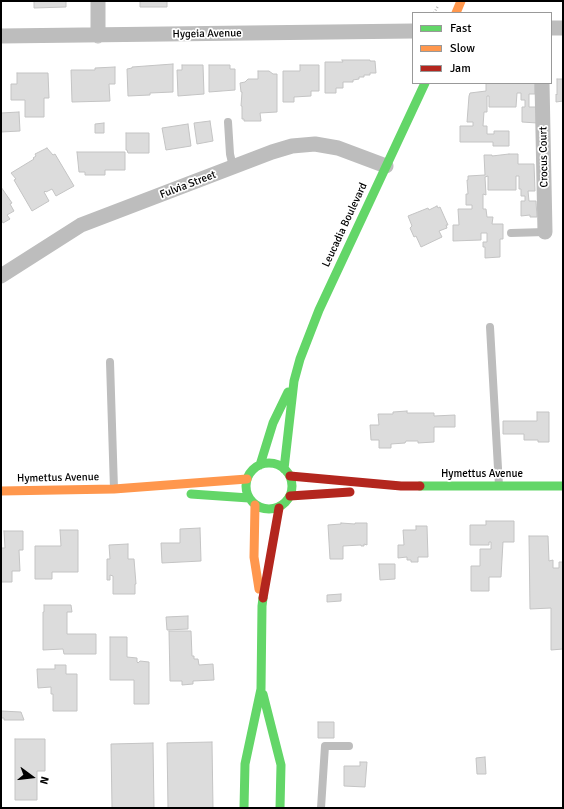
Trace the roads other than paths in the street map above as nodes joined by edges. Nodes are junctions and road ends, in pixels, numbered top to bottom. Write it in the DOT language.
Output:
graph roads {
  1 [pos="98,1"];
  2 [pos="462,1"];
  3 [pos="456,12"];
  4 [pos="552,28"];
  5 [pos="563,28"];
  6 [pos="412,31"];
  7 [pos="1,36"];
  8 [pos="98,36"];
  9 [pos="425,84"];
  10 [pos="542,84"];
  11 [pos="228,122"];
  12 [pos="386,166"];
  13 [pos="233,167"];
  14 [pos="545,232"];
  15 [pos="511,233"];
  16 [pos="1,276"];
  17 [pos="490,327"];
  18 [pos="110,362"];
  19 [pos="294,381"];
  20 [pos="260,465"];
  21 [pos="287,472"];
  22 [pos="247,480"];
  23 [pos="401,486"];
  24 [pos="499,486"];
  25 [pos="563,486"];
  26 [pos="115,489"];
  27 [pos="1,491"];
  28 [pos="290,496"];
  29 [pos="252,502"];
  30 [pos="279,508"];
  31 [pos="262,606"];
  32 [pos="261,689"];
  33 [pos="349,746"];
  34 [pos="244,808"];
  35 [pos="280,808"];
  36 [pos="321,808"];
  1 -- 8 [label="street"];
  2 -- 3 [label="main road"];
  4 -- 5 [label="street"];
  6 -- 8 [label="street, Hygeia Avenue"];
  7 -- 8 [label="street, Hygeia Avenue"];
  9 -- 12 [label="main road, Leucadia Boulevard"];
  10 -- 14 [label="street, Crocus Court"];
  11 -- 13 [label="lane"];
  12 -- 13 [label="street, Fulvia Street"];
  12 -- 19 [label="main road, Leucadia Boulevard"];
  13 -- 16 [label="street, Fulvia Street"];
  14 -- 15 [label="lane"];
  17 -- 24 [label="lane"];
  18 -- 26 [label="lane"];
  19 -- 20 [label="main road, Leucadia Boulevard"];
  19 -- 21 [label="main road, Leucadia Boulevard"];
  20 -- 21 [label="main road"];
  20 -- 22 [label="main road"];
  21 -- 23 [label="main road, Hymettus Avenue"];
  21 -- 28 [label="main road"];
  22 -- 26 [label="main road, Hymettus Avenue"];
  22 -- 29 [label="main road"];
  23 -- 24 [label="main road, Hymettus Avenue"];
  23 -- 28 [label="main road, Hymettus Avenue"];
  24 -- 25 [label="main road, Hymettus Avenue"];
  26 -- 27 [label="main road, Hymettus Avenue"];
  26 -- 29 [label="main road, Hymettus Avenue"];
  28 -- 30 [label="main road"];
  29 -- 30 [label="main road"];
  29 -- 31 [label="main road"];
  30 -- 31 [label="main road"];
  31 -- 32 [label="main road"];
  32 -- 34 [label="main road"];
  32 -- 35 [label="main road"];
  33 -- 36 [label="lane"];
}
